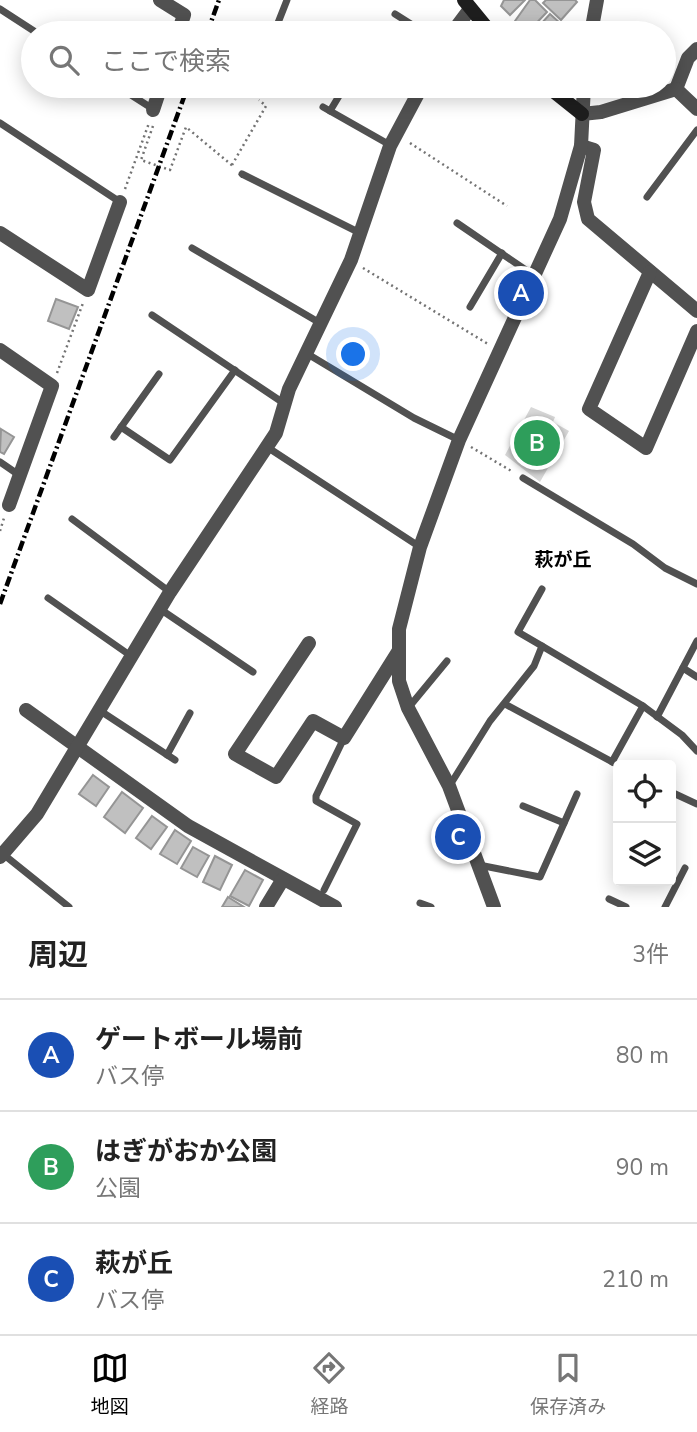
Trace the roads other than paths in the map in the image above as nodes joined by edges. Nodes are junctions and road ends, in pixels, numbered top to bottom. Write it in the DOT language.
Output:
graph roads {
  1 [pos="160,0"];
  2 [pos="287,0"];
  3 [pos="597,0"];
  4 [pos="467,4"];
  5 [pos="0,9"];
  6 [pos="395,14"];
  7 [pos="182,21"];
  8 [pos="279,21"];
  9 [pos="406,21"];
  10 [pos="458,21"];
  11 [pos="481,21"];
  12 [pos="593,21"];
  13 [pos="21,23"];
  14 [pos="697,49"];
  15 [pos="676,89"];
  16 [pos="135,98"];
  17 [pos="157,98"];
  18 [pos="335,98"];
  19 [pos="416,98"];
  20 [pos="562,98"];
  21 [pos="583,98"];
  22 [pos="647,98"];
  23 [pos="697,109"];
  24 [pos="153,110"];
  25 [pos="582,114"];
  26 [pos="348,121"];
  27 [pos="0,122"];
  28 [pos="697,130"];
  29 [pos="345,131"];
  30 [pos="393,140"];
  31 [pos="581,146"];
  32 [pos="242,174"];
  33 [pos="646,197"];
  34 [pos="120,202"];
  35 [pos="457,223"];
  36 [pos="0,233"];
  37 [pos="360,233"];
  38 [pos="192,248"];
  39 [pos="502,253"];
  40 [pos="650,272"];
  41 [pos="536,277"];
  42 [pos="470,307"];
  43 [pos="697,311"];
  44 [pos="152,315"];
  45 [pos="321,323"];
  46 [pos="697,331"];
  47 [pos="0,351"];
  48 [pos="306,353"];
  49 [pos="235,370"];
  50 [pos="159,373"];
  51 [pos="285,404"];
  52 [pos="121,428"];
  53 [pos="114,437"];
  54 [pos="462,441"];
  55 [pos="267,447"];
  56 [pos="0,462"];
  57 [pos="20,475"];
  58 [pos="523,478"];
  59 [pos="9,505"];
  60 [pos="72,519"];
  61 [pos="420,547"];
  62 [pos="697,584"];
  63 [pos="542,589"];
  64 [pos="170,592"];
  65 [pos="48,598"];
  66 [pos="160,609"];
  67 [pos="697,641"];
  68 [pos="309,643"];
  69 [pos="542,646"];
  70 [pos="398,652"];
  71 [pos="131,656"];
  72 [pos="447,662"];
  73 [pos="683,668"];
  74 [pos="254,672"];
  75 [pos="697,677"];
  76 [pos="505,704"];
  77 [pos="642,706"];
  78 [pos="408,708"];
  79 [pos="26,710"];
  80 [pos="99,710"];
  81 [pos="190,713"];
  82 [pos="657,718"];
  83 [pos="344,738"];
  84 [pos="78,746"];
  85 [pos="697,751"];
  86 [pos="167,755"];
  87 [pos="175,760"];
  88 [pos="617,760"];
  89 [pos="613,763"];
  90 [pos="449,786"];
  91 [pos="577,794"];
  92 [pos="676,794"];
  93 [pos="697,804"];
  94 [pos="523,806"];
  95 [pos="564,823"];
  96 [pos="1,855"];
  97 [pos="479,865"];
  98 [pos="685,868"];
  99 [pos="283,879"];
  100 [pos="313,898"];
  101 [pos="609,900"];
  102 [pos="420,903"];
  103 [pos="69,907"];
  104 [pos="266,907"];
  105 [pos="335,907"];
  106 [pos="431,907"];
  107 [pos="494,907"];
  108 [pos="626,907"];
  109 [pos="665,907"];
  1 -- 7 [label="street"];
  2 -- 8 [label="lane"];
  3 -- 12 [label="street"];
  4 -- 10 [label="street"];
  4 -- 11 [label="street"];
  5 -- 13 [label="lane"];
  6 -- 9 [label="lane"];
  14 -- 15 [label="street"];
  15 -- 23 [label="street"];
  16 -- 24 [label="lane"];
  17 -- 24 [label="street"];
  18 -- 26 [label="lane"];
  19 -- 30 [label="street"];
  20 -- 25 [label="street"];
  21 -- 25 [label="street"];
  22 -- 25 [label="street"];
  25 -- 31 [label="street"];
  26 -- 29 [label="lane"];
  26 -- 30 [label="lane"];
  27 -- 34 [label="lane"];
  28 -- 33 [label="lane"];
  30 -- 37 [label="street"];
  31 -- 40 [label="street"];
  31 -- 41 [label="street"];
  32 -- 37 [label="lane"];
  34 -- 36 [label="street"];
  35 -- 39 [label="lane"];
  37 -- 45 [label="street"];
  38 -- 45 [label="lane"];
  39 -- 41 [label="lane"];
  39 -- 42 [label="lane"];
  40 -- 43 [label="street"];
  40 -- 46 [label="street"];
  41 -- 54 [label="street"];
  44 -- 49 [label="lane"];
  45 -- 48 [label="street"];
  47 -- 57 [label="street"];
  48 -- 51 [label="street"];
  48 -- 54 [label="lane"];
  49 -- 51 [label="lane"];
  49 -- 52 [label="lane"];
  50 -- 52 [label="lane"];
  51 -- 55 [label="street"];
  52 -- 53 [label="lane"];
  54 -- 61 [label="street"];
  55 -- 61 [label="lane"];
  55 -- 64 [label="street"];
  56 -- 57 [label="lane"];
  57 -- 59 [label="street"];
  58 -- 62 [label="lane"];
  60 -- 64 [label="lane"];
  61 -- 70 [label="street"];
  63 -- 69 [label="lane"];
  64 -- 66 [label="street"];
  65 -- 71 [label="lane"];
  66 -- 71 [label="street"];
  66 -- 74 [label="lane"];
  67 -- 73 [label="lane"];
  68 -- 83 [label="street"];
  69 -- 76 [label="lane"];
  69 -- 77 [label="lane"];
  70 -- 78 [label="street"];
  70 -- 83 [label="street"];
  71 -- 80 [label="street"];
  72 -- 78 [label="lane"];
  73 -- 75 [label="lane"];
  73 -- 82 [label="lane"];
  76 -- 89 [label="lane"];
  76 -- 90 [label="lane"];
  77 -- 82 [label="lane"];
  77 -- 88 [label="lane"];
  78 -- 90 [label="street"];
  79 -- 84 [label="street"];
  80 -- 84 [label="street"];
  80 -- 86 [label="lane"];
  81 -- 86 [label="lane"];
  82 -- 85 [label="lane"];
  83 -- 100 [label="lane"];
  84 -- 96 [label="street"];
  84 -- 99 [label="street"];
  86 -- 87 [label="lane"];
  90 -- 97 [label="street"];
  91 -- 95 [label="lane"];
  92 -- 93 [label="lane"];
  94 -- 95 [label="lane"];
  95 -- 97 [label="lane"];
  96 -- 103 [label="lane"];
  97 -- 107 [label="street"];
  98 -- 109 [label="lane"];
  99 -- 100 [label="street"];
  99 -- 104 [label="street"];
  100 -- 105 [label="street"];
  101 -- 108 [label="lane"];
  102 -- 106 [label="lane"];
}
